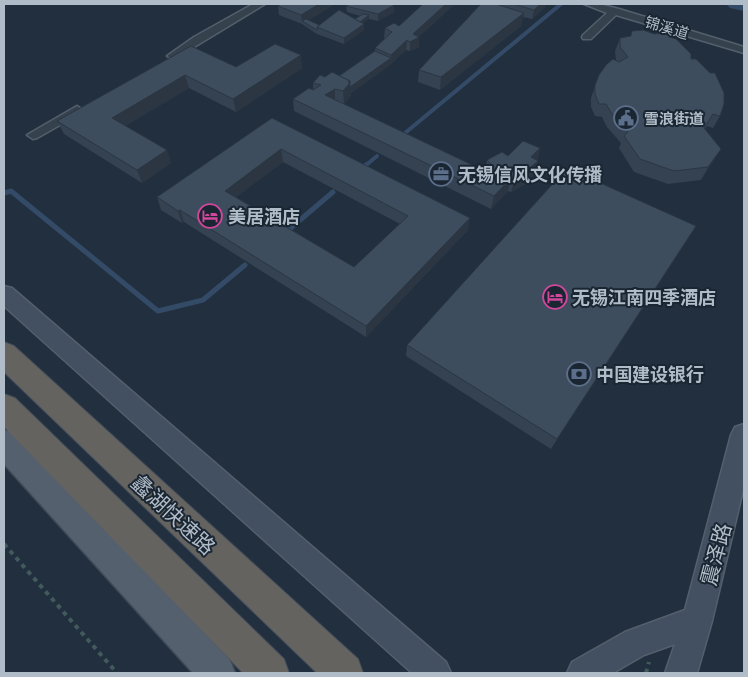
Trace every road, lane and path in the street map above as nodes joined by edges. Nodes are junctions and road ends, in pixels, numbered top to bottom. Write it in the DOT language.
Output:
graph roads {
  1 [pos="260,4"];
  2 [pos="589,4"];
  3 [pos="615,12"];
  4 [pos="587,37"];
  5 [pos="744,50"];
  6 [pos="158,64"];
  7 [pos="83,107"];
  8 [pos="41,140"];
  9 [pos="4,294"];
  10 [pos="4,342"];
  11 [pos="4,354"];
  12 [pos="4,407"];
  13 [pos="744,434"];
  14 [pos="4,443"];
  15 [pos="4,544"];
  16 [pos="697,621"];
  17 [pos="117,673"];
  18 [pos="217,673"];
  19 [pos="270,673"];
  20 [pos="344,673"];
  21 [pos="359,673"];
  22 [pos="435,673"];
  23 [pos="583,673"];
  24 [pos="680,673"];
  1 -- 6 [label="street"];
  2 -- 3 [label="street, 锦溪道"];
  3 -- 4 [label="street"];
  3 -- 5 [label="street, 锦溪道"];
  7 -- 8 [label="street"];
  9 -- 22 [label="main road"];
  10 -- 21 [label="main road"];
  11 -- 20 [label="highway, 蠡湖快速路"];
  12 -- 19 [label="highway"];
  13 -- 16 [label="main road, 震泽路"];
  14 -- 18 [label="main road"];
  15 -- 17 [label="path"];
  16 -- 23 [label="main road"];
  16 -- 24 [label="main road, 震泽路"];
}
